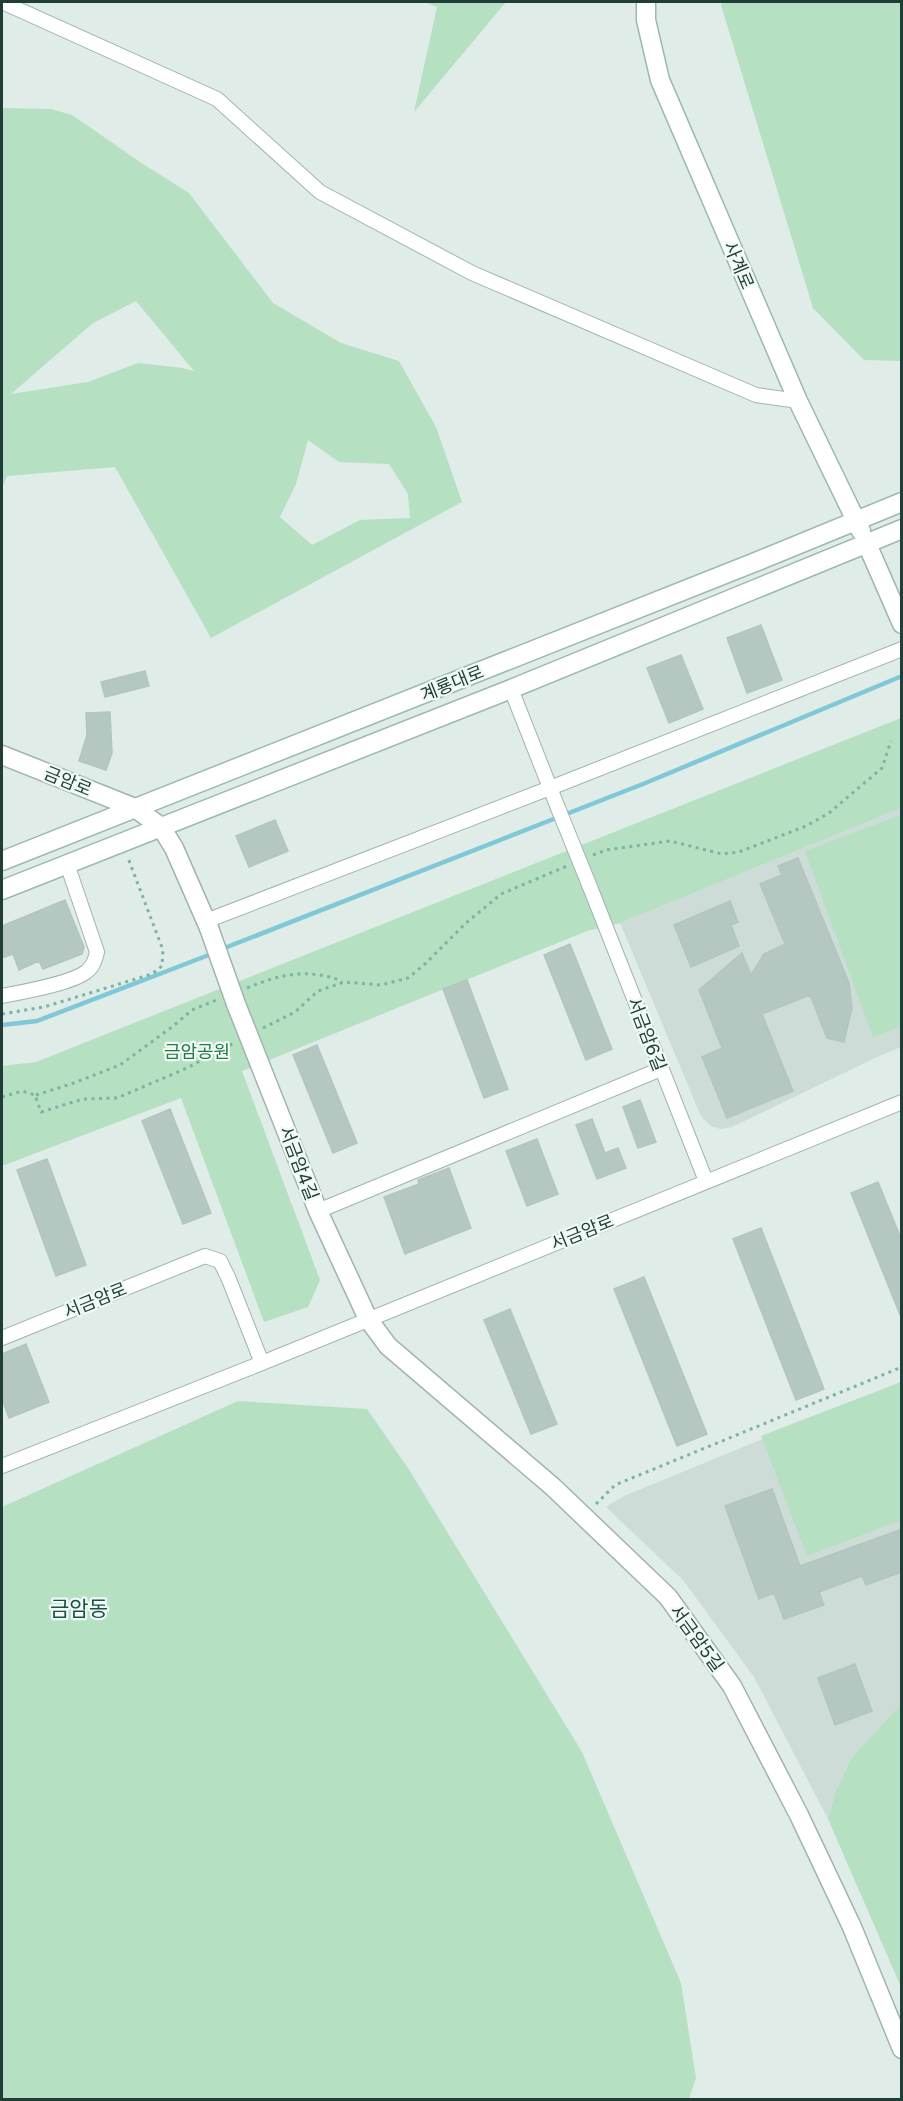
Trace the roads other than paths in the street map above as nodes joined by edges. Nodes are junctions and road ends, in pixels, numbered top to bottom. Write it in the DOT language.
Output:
graph roads {
  1 [pos="2,2"];
  2 [pos="646,2"];
  3 [pos="798,401"];
  4 [pos="902,502"];
  5 [pos="857,521"];
  6 [pos="902,529"];
  7 [pos="867,544"];
  8 [pos="902,624"];
  9 [pos="902,649"];
  10 [pos="511,689"];
  11 [pos="2,755"];
  12 [pos="550,788"];
  13 [pos="135,808"];
  14 [pos="161,827"];
  15 [pos="2,861"];
  16 [pos="67,864"];
  17 [pos="2,890"];
  18 [pos="207,925"];
  19 [pos="2,996"];
  20 [pos="661,1069"];
  21 [pos="902,1102"];
  22 [pos="706,1181"];
  23 [pos="318,1211"];
  24 [pos="368,1319"];
  25 [pos="2,1338"];
  26 [pos="262,1363"];
  27 [pos="2,1465"];
  28 [pos="902,2049"];
  1 -- 3 [label="street"];
  2 -- 3 [label="main road, 사계로"];
  3 -- 5 [label="main road, 사계로"];
  4 -- 5 [label="main road, 계룡대로"];
  5 -- 7 [label="main road, 사계로"];
  5 -- 13 [label="main road, 계룡대로"];
  6 -- 7 [label="main road, 계룡대로"];
  7 -- 8 [label="main road, 사계로"];
  7 -- 10 [label="main road, 계룡대로"];
  9 -- 12 [label="street"];
  10 -- 12 [label="street"];
  10 -- 14 [label="main road, 계룡대로"];
  11 -- 13 [label="main road, 금암로"];
  12 -- 18 [label="street"];
  12 -- 20 [label="street, 서금암6길, bridge"];
  13 -- 14 [label="main road"];
  13 -- 15 [label="main road, 계룡대로"];
  14 -- 16 [label="main road, 계룡대로"];
  14 -- 18 [label="main road"];
  16 -- 17 [label="main road, 계룡대로"];
  16 -- 19 [label="street"];
  18 -- 23 [label="main road, 서금암4길, bridge"];
  20 -- 22 [label="street, 서금암6길"];
  20 -- 23 [label="street"];
  21 -- 22 [label="street, 서금암로"];
  22 -- 24 [label="street, 서금암로"];
  23 -- 24 [label="main road, 서금암4길"];
  24 -- 26 [label="street, 서금암로"];
  24 -- 28 [label="main road, 서금암5길"];
  25 -- 26 [label="street, 서금암로"];
  26 -- 27 [label="street, 서금암로"];
}
